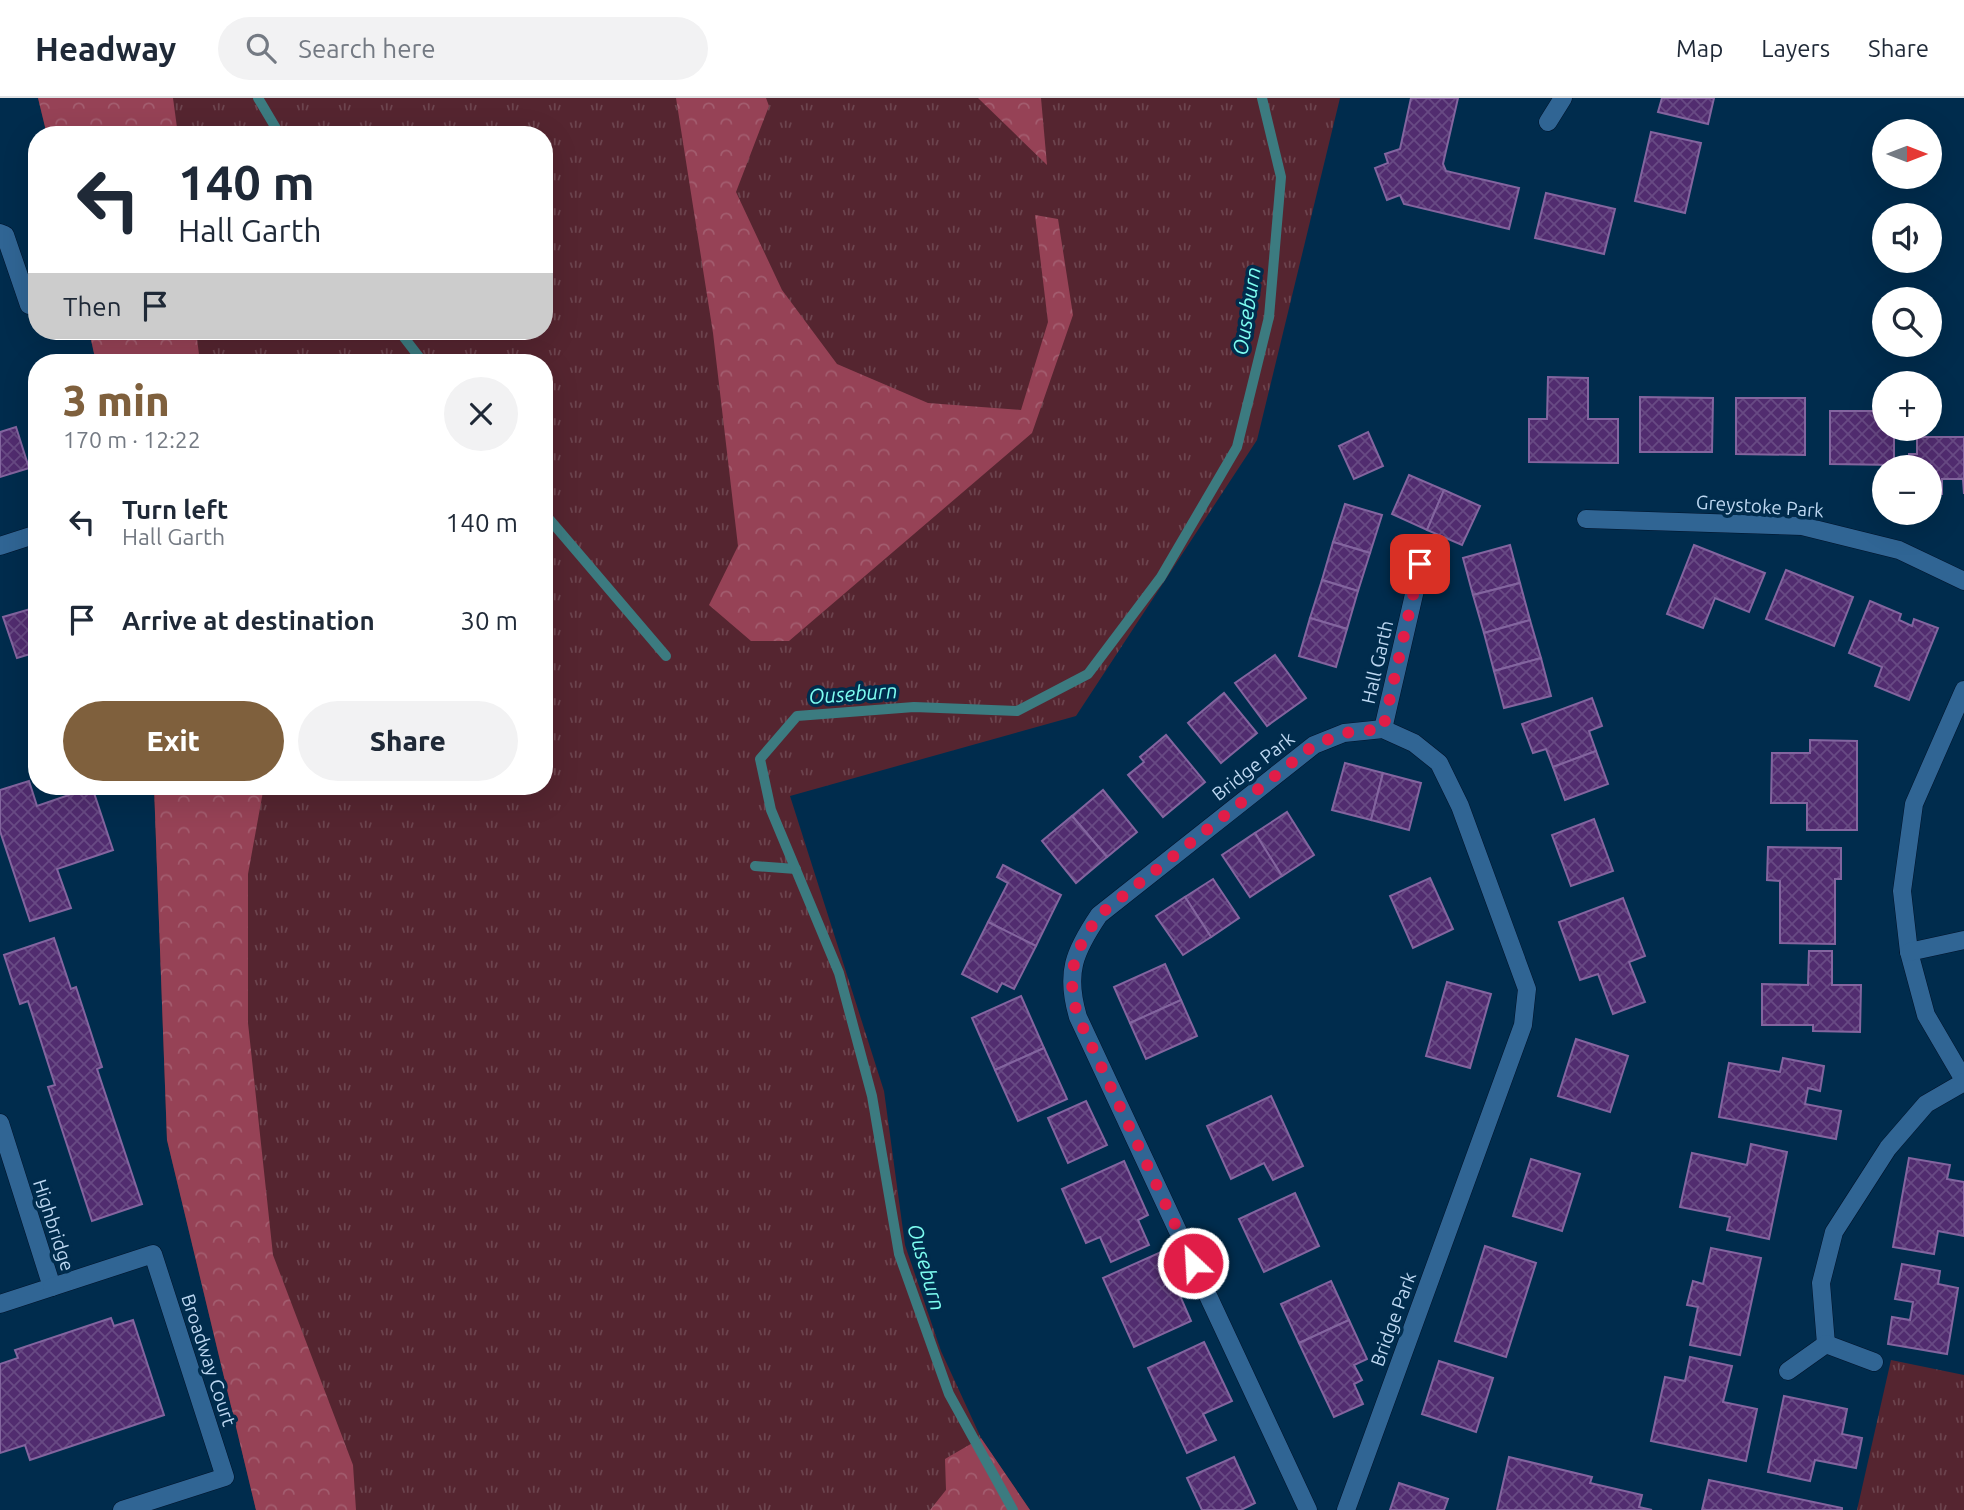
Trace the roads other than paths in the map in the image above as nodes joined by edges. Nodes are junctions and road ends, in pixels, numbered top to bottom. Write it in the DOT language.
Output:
graph roads {
  1 [pos="1563,98"];
  2 [pos="1548,122"];
  3 [pos="0,233"];
  4 [pos="28,302"];
  5 [pos="1587,519"];
  6 [pos="28,537"];
  7 [pos="0,546"];
  8 [pos="1420,564"];
  9 [pos="1964,581"];
  10 [pos="1964,690"];
  11 [pos="1383,729"];
  12 [pos="1964,940"];
  13 [pos="1909,952"];
  14 [pos="1964,1081"];
  15 [pos="0,1123"];
  16 [pos="52,1287"];
  17 [pos="0,1304"];
  18 [pos="1826,1344"];
  19 [pos="1874,1363"];
  20 [pos="1788,1371"];
  21 [pos="122,1510"];
  22 [pos="1308,1510"];
  23 [pos="1346,1510"];
  1 -- 2 [label="street"];
  3 -- 4 [label="street"];
  5 -- 9 [label="street, Greystoke Park"];
  6 -- 7 [label="street"];
  8 -- 11 [label="street, Hall Garth"];
  10 -- 13 [label="street"];
  11 -- 22 [label="street, Bridge Park"];
  11 -- 23 [label="street, Bridge Park"];
  12 -- 13 [label="street"];
  13 -- 14 [label="street"];
  14 -- 18 [label="street"];
  15 -- 16 [label="street, Highbridge"];
  16 -- 17 [label="street, Highbridge"];
  16 -- 21 [label="street, Broadway Court"];
  18 -- 19 [label="street"];
  18 -- 20 [label="street"];
}
